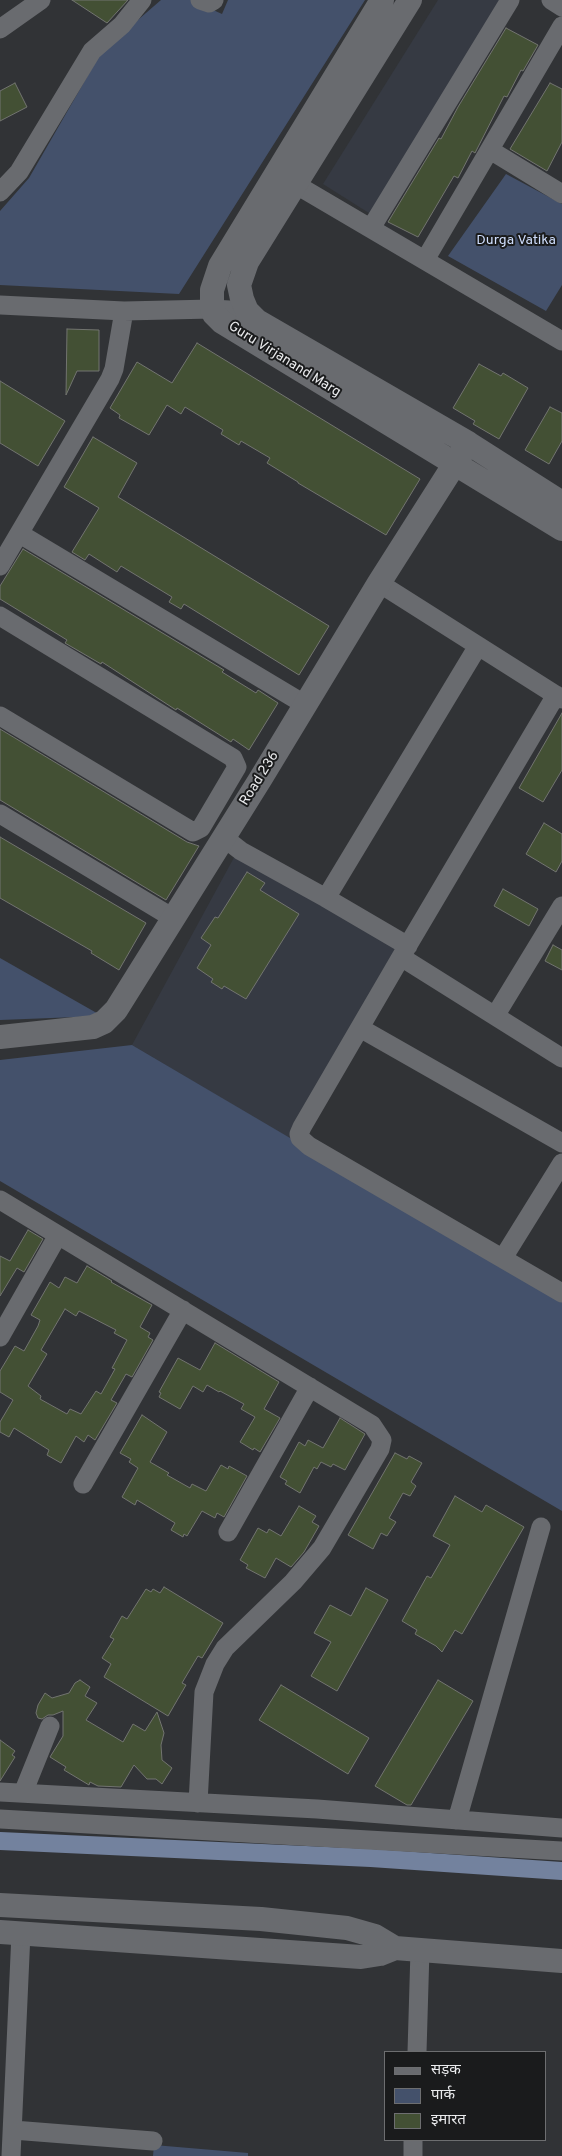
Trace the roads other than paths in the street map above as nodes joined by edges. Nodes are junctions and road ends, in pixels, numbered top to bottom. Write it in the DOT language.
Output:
graph roads {
  1 [pos="41,0"];
  2 [pos="142,0"];
  3 [pos="200,0"];
  4 [pos="214,0"];
  5 [pos="382,0"];
  6 [pos="410,0"];
  7 [pos="510,0"];
  8 [pos="551,0"];
  9 [pos="562,7"];
  10 [pos="562,26"];
  11 [pos="0,29"];
  12 [pos="490,150"];
  13 [pos="295,184"];
  14 [pos="0,192"];
  15 [pos="562,194"];
  16 [pos="371,228"];
  17 [pos="425,260"];
  18 [pos="0,305"];
  19 [pos="212,309"];
  20 [pos="124,311"];
  21 [pos="247,311"];
  22 [pos="562,340"];
  23 [pos="468,443"];
  24 [pos="454,464"];
  25 [pos="562,503"];
  26 [pos="562,529"];
  27 [pos="20,534"];
  28 [pos="2,558"];
  29 [pos="378,583"];
  30 [pos="0,616"];
  31 [pos="478,646"];
  32 [pos="559,697"];
  33 [pos="304,704"];
  34 [pos="0,716"];
  35 [pos="0,814"];
  36 [pos="223,837"];
  37 [pos="326,898"];
  38 [pos="562,906"];
  39 [pos="173,918"];
  40 [pos="405,952"];
  41 [pos="495,1016"];
  42 [pos="360,1028"];
  43 [pos="0,1037"];
  44 [pos="562,1058"];
  45 [pos="562,1143"];
  46 [pos="562,1162"];
  47 [pos="0,1200"];
  48 [pos="58,1235"];
  49 [pos="504,1258"];
  50 [pos="562,1293"];
  51 [pos="183,1310"];
  52 [pos="0,1336"];
  53 [pos="310,1387"];
  54 [pos="83,1484"];
  55 [pos="541,1527"];
  56 [pos="228,1532"];
  57 [pos="50,1726"];
  58 [pos="0,1792"];
  59 [pos="23,1793"];
  60 [pos="198,1804"];
  61 [pos="0,1819"];
  62 [pos="457,1820"];
  63 [pos="562,1828"];
  64 [pos="562,1851"];
  65 [pos="0,1905"];
  66 [pos="11,1932"];
  67 [pos="395,1948"];
  68 [pos="420,1950"];
  69 [pos="562,1961"];
  70 [pos="416,2051"];
  71 [pos="12,2130"];
  72 [pos="153,2141"];
  73 [pos="413,2141"];
  74 [pos="11,2156"];
  75 [pos="413,2156"];
  1 -- 11 [label="street"];
  2 -- 14 [label="street"];
  3 -- 4 [label="street"];
  5 -- 19 [label="street"];
  6 -- 13 [label="street, Guru Virjanand Marg"];
  7 -- 16 [label="street"];
  8 -- 9 [label="street"];
  10 -- 12 [label="street"];
  12 -- 15 [label="street"];
  12 -- 17 [label="street"];
  13 -- 16 [label="street"];
  13 -- 21 [label="street, Guru Virjanand Marg"];
  16 -- 17 [label="street"];
  17 -- 22 [label="street"];
  18 -- 20 [label="street"];
  19 -- 20 [label="street"];
  19 -- 21 [label="street"];
  19 -- 24 [label="street, Guru Virjanand Marg"];
  20 -- 27 [label="street"];
  21 -- 23 [label="street, Guru Virjanand Marg"];
  23 -- 24 [label="street, Road 236"];
  23 -- 25 [label="street, Guru Virjanand Marg"];
  24 -- 26 [label="street, Guru Virjanand Marg"];
  24 -- 29 [label="street, Road 236"];
  27 -- 28 [label="street"];
  27 -- 33 [label="street"];
  29 -- 31 [label="street"];
  29 -- 33 [label="street, Road 236"];
  30 -- 34 [label="street"];
  31 -- 32 [label="street"];
  31 -- 37 [label="street"];
  32 -- 40 [label="street"];
  33 -- 36 [label="street, Road 236"];
  35 -- 39 [label="street"];
  36 -- 37 [label="street"];
  36 -- 39 [label="street, Road 236"];
  37 -- 40 [label="street"];
  38 -- 41 [label="street"];
  39 -- 43 [label="street, Road 236"];
  40 -- 41 [label="street"];
  40 -- 42 [label="street"];
  41 -- 44 [label="street"];
  42 -- 45 [label="street"];
  42 -- 49 [label="street"];
  46 -- 49 [label="street"];
  47 -- 48 [label="street"];
  48 -- 51 [label="street"];
  48 -- 52 [label="street"];
  49 -- 50 [label="street"];
  51 -- 53 [label="street"];
  51 -- 54 [label="street"];
  53 -- 56 [label="street"];
  53 -- 60 [label="street"];
  55 -- 62 [label="street"];
  57 -- 59 [label="street"];
  58 -- 59 [label="street"];
  59 -- 60 [label="street"];
  60 -- 62 [label="street"];
  61 -- 64 [label="street"];
  62 -- 63 [label="street"];
  65 -- 67 [label="street"];
  66 -- 67 [label="street"];
  66 -- 71 [label="street"];
  67 -- 68 [label="street"];
  68 -- 69 [label="street"];
  68 -- 70 [label="street"];
  71 -- 72 [label="street"];
  71 -- 74 [label="street"];
  73 -- 75 [label="street"];
}
